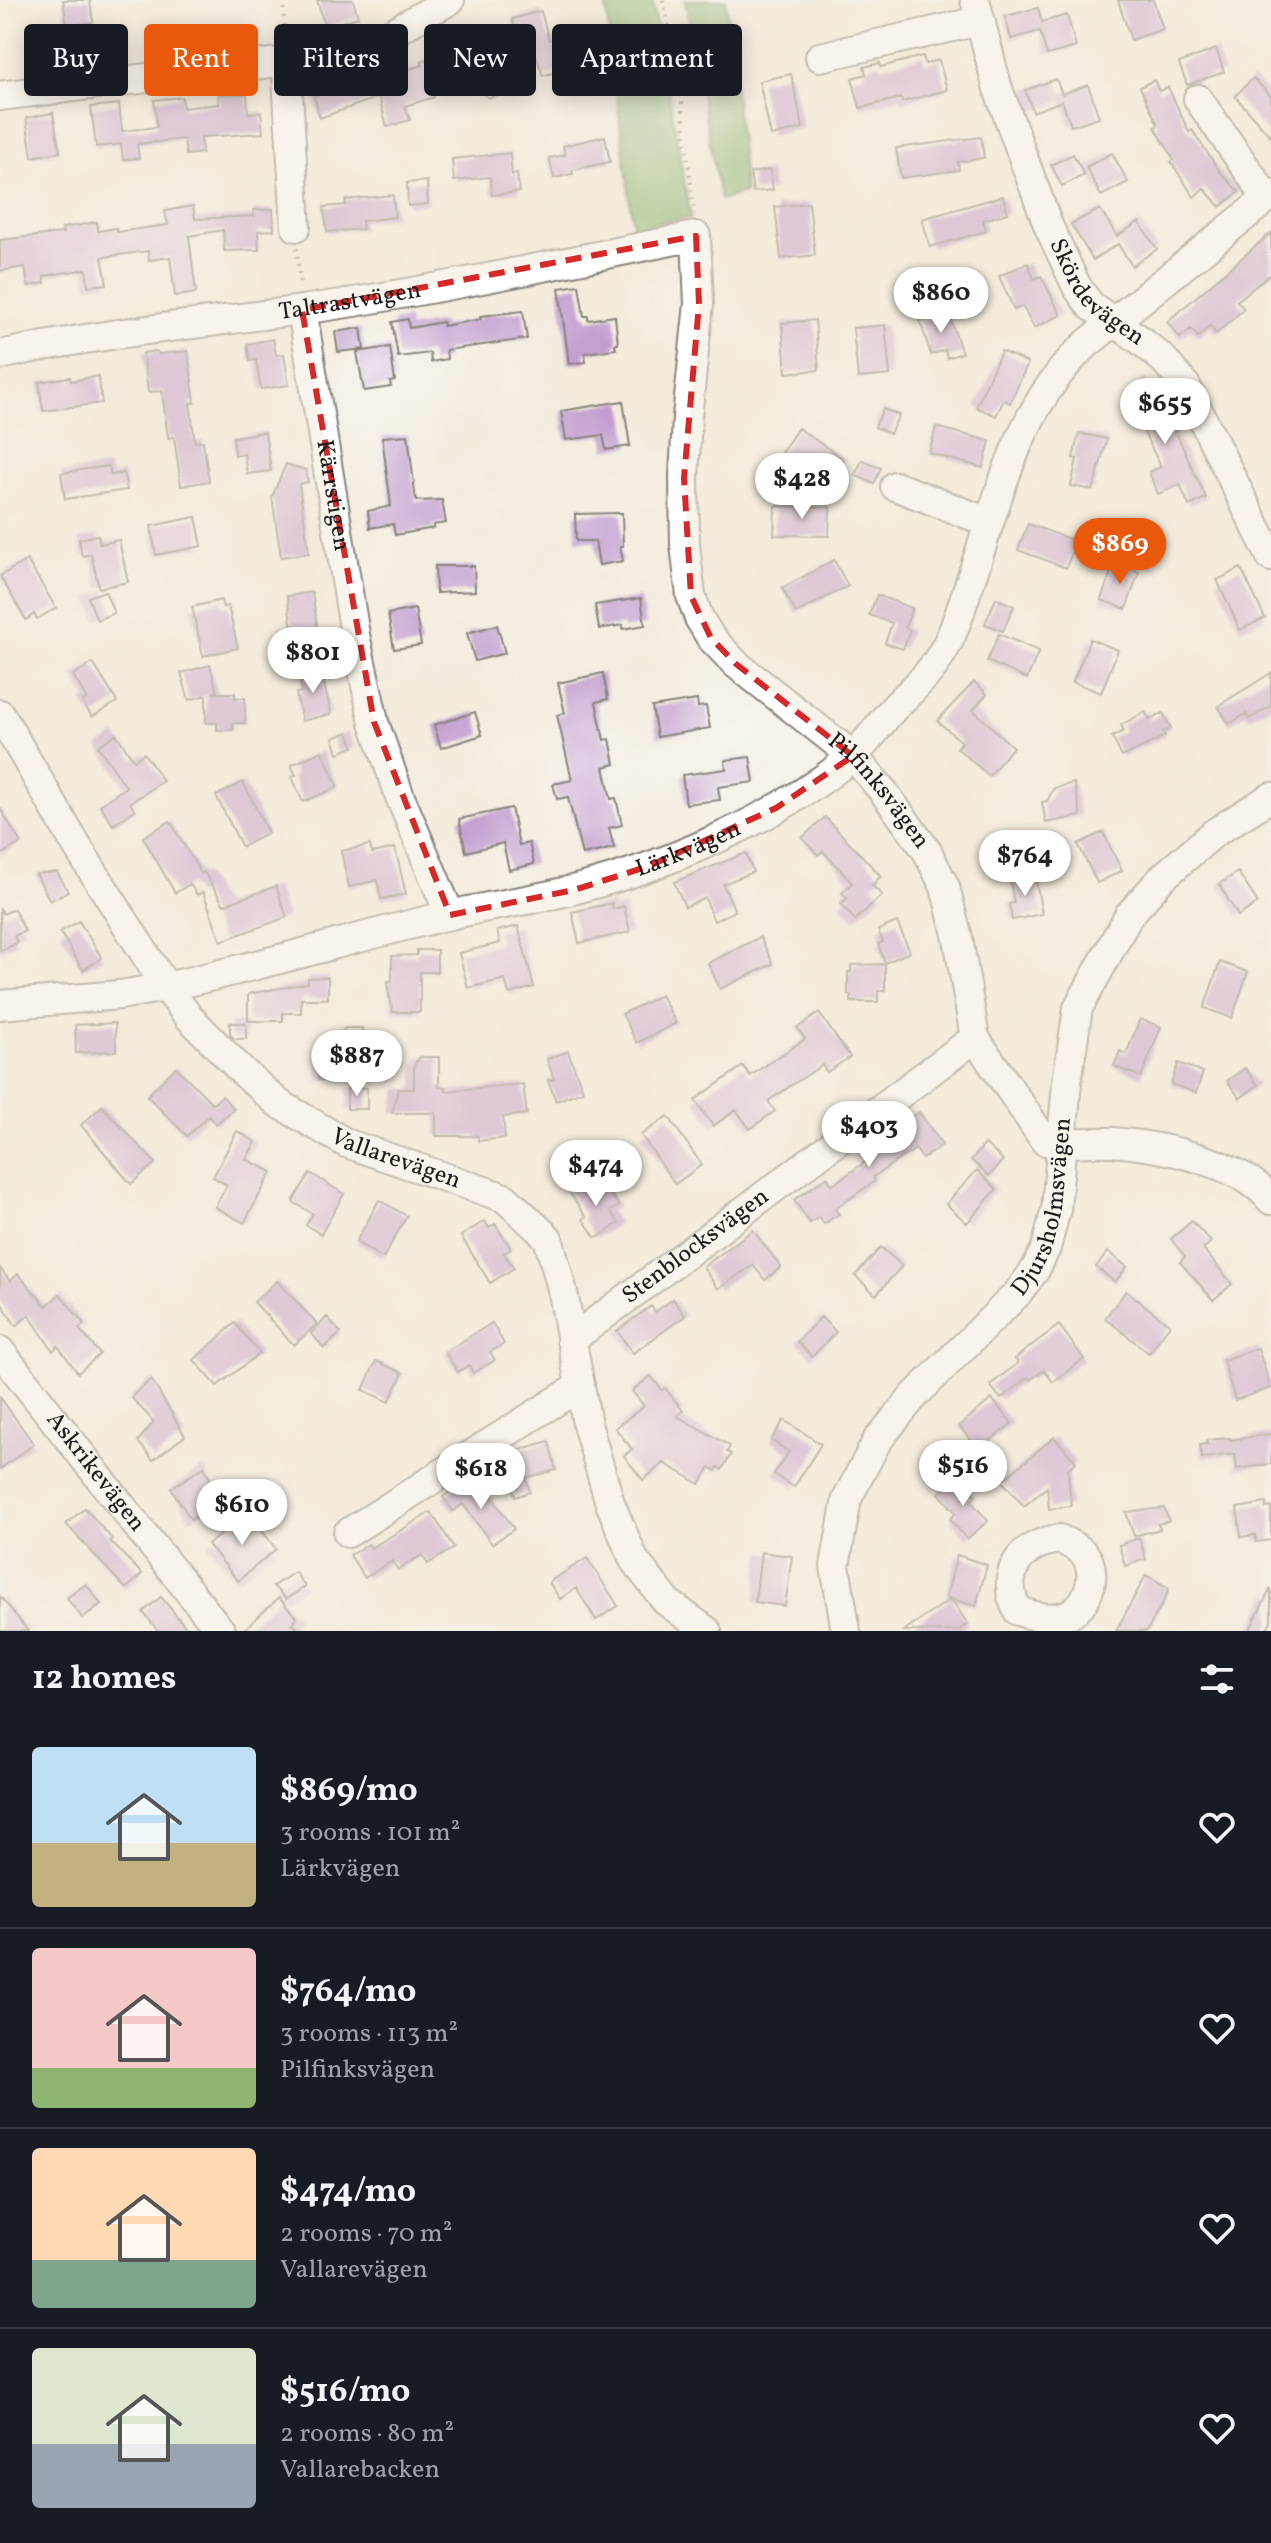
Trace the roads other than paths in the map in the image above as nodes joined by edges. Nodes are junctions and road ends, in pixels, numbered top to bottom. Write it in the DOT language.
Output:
graph roads {
  1 [pos="450,0"];
  2 [pos="977,10"];
  3 [pos="407,24"];
  4 [pos="820,57"];
  5 [pos="274,62"];
  6 [pos="0,96"];
  7 [pos="288,96"];
  8 [pos="1198,99"];
  9 [pos="1269,196"];
  10 [pos="296,227"];
  11 [pos="696,236"];
  12 [pos="302,310"];
  13 [pos="1116,323"];
  14 [pos="0,355"];
  15 [pos="895,486"];
  16 [pos="988,522"];
  17 [pos="1271,557"];
  18 [pos="0,714"];
  19 [pos="853,756"];
  20 [pos="1271,797"];
  21 [pos="450,915"];
  22 [pos="166,987"];
  23 [pos="0,1005"];
  24 [pos="975,1038"];
  25 [pos="1063,1145"];
  26 [pos="1271,1200"];
  27 [pos="571,1340"];
  28 [pos="0,1351"];
  29 [pos="580,1386"];
  30 [pos="348,1533"];
  31 [pos="221,1631"];
  32 [pos="707,1631"];
  33 [pos="846,1631"];
  1 -- 3 [label="street"];
  2 -- 4 [label="street"];
  2 -- 13 [label="street, Skördevägen"];
  5 -- 6 [label="street"];
  7 -- 10 [label="street"];
  8 -- 9 [label="street"];
  9 -- 13 [label="street, Lärkvägen"];
  11 -- 12 [label="street, Taltrastvägen"];
  11 -- 19 [label="street, Pilfinksvägen"];
  12 -- 14 [label="street, Taltrastvägen"];
  12 -- 21 [label="street, Kärrstigen"];
  13 -- 16 [label="street, Lärkvägen"];
  13 -- 17 [label="street, Skördevägen"];
  15 -- 16 [label="street"];
  16 -- 19 [label="street, Lärkvägen"];
  18 -- 22 [label="street, Vallarevägen"];
  19 -- 21 [label="street, Lärkvägen"];
  19 -- 24 [label="street, Pilfinksvägen"];
  20 -- 25 [label="street, Djursholmsvägen"];
  21 -- 22 [label="street, Lärkvägen"];
  22 -- 23 [label="street, Lärkvägen"];
  22 -- 27 [label="street, Vallarevägen"];
  24 -- 25 [label="street, Pilfinksvägen"];
  24 -- 27 [label="street, Stenblocksvägen"];
  25 -- 26 [label="street"];
  25 -- 33 [label="street, Djursholmsvägen"];
  27 -- 29 [label="street, Vallarevägen"];
  28 -- 31 [label="street, Askrikevägen"];
  29 -- 30 [label="street"];
  29 -- 32 [label="street, Vallarevägen"];
}
